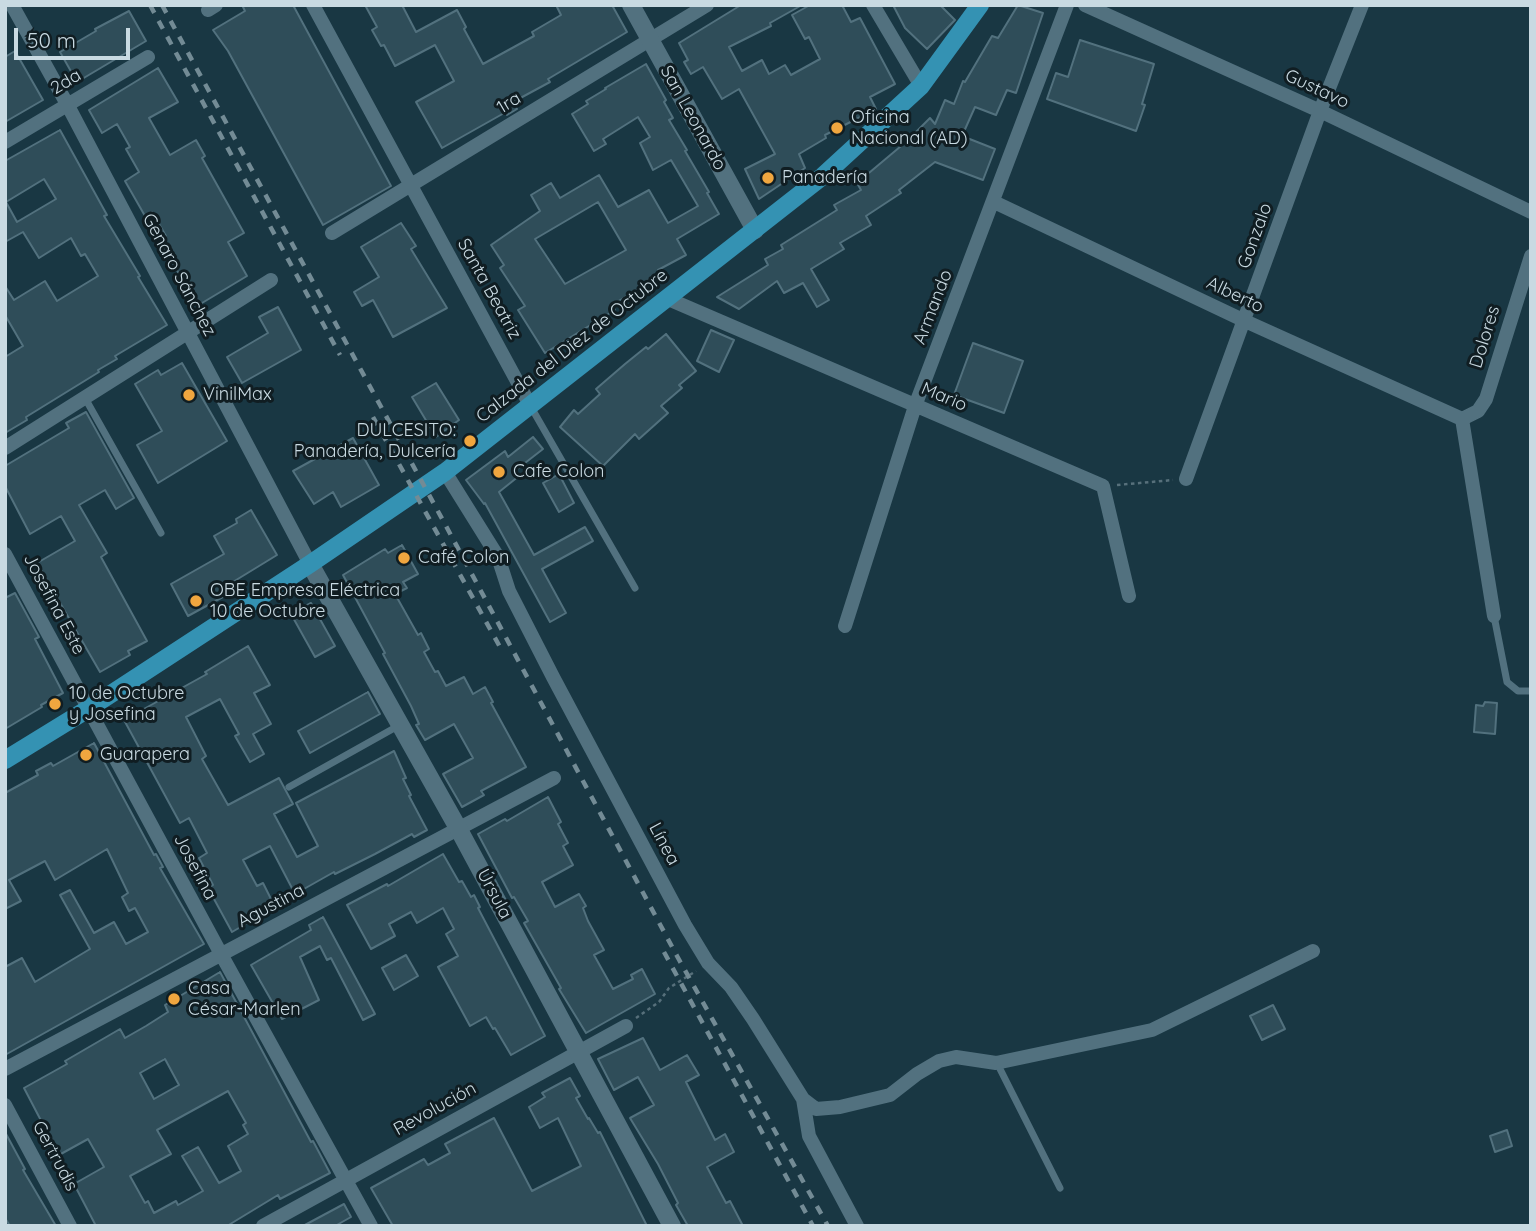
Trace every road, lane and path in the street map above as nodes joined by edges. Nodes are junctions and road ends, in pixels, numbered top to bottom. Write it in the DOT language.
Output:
graph roads {
  1 [pos="12,5"];
  2 [pos="313,5"];
  3 [pos="631,5"];
  4 [pos="707,5"];
  5 [pos="873,5"];
  6 [pos="980,5"];
  7 [pos="1068,5"];
  8 [pos="1085,5"];
  9 [pos="1362,5"];
  10 [pos="650,41"];
  11 [pos="148,57"];
  12 [pos="921,86"];
  13 [pos="67,104"];
  14 [pos="1320,111"];
  15 [pos="5,142"];
  16 [pos="411,185"];
  17 [pos="994,202"];
  18 [pos="1531,212"];
  19 [pos="755,230"];
  20 [pos="332,233"];
  21 [pos="1531,256"];
  22 [pos="271,280"];
  23 [pos="666,298"];
  24 [pos="1245,321"];
  25 [pos="188,334"];
  26 [pos="85,398"];
  27 [pos="530,405"];
  28 [pos="915,406"];
  29 [pos="1462,419"];
  30 [pos="5,448"];
  31 [pos="444,472"];
  32 [pos="1186,479"];
  33 [pos="1103,486"];
  34 [pos="160,533"];
  35 [pos="5,554"];
  36 [pos="310,564"];
  37 [pos="635,588"];
  38 [pos="1129,596"];
  39 [pos="1494,616"];
  40 [pos="845,626"];
  41 [pos="1531,691"];
  42 [pos="88,709"];
  43 [pos="401,725"];
  44 [pos="5,760"];
  45 [pos="554,778"];
  46 [pos="289,787"];
  47 [pos="458,828"];
  48 [pos="1313,951"];
  49 [pos="221,954"];
  50 [pos="708,963"];
  51 [pos="626,1026"];
  52 [pos="578,1051"];
  53 [pos="996,1063"];
  54 [pos="5,1069"];
  55 [pos="803,1099"];
  56 [pos="5,1105"];
  57 [pos="346,1181"];
  58 [pos="1060,1188"];
  59 [pos="70,1226"];
  60 [pos="263,1226"];
  61 [pos="371,1226"];
  62 [pos="672,1226"];
  63 [pos="857,1226"];
  1 -- 13 [label="street, Genaro Sánchez"];
  2 -- 16 [label="street, Santa Beatriz"];
  3 -- 10 [label="street, San Leonardo"];
  4 -- 10 [label="street, 1ra"];
  5 -- 12 [label="street"];
  6 -- 12 [label="main road, Calzada del Diez de Octubre"];
  7 -- 17 [label="street, Armando"];
  8 -- 14 [label="street, Gustavo"];
  9 -- 14 [label="street, Gonzalo"];
  10 -- 16 [label="street, 1ra"];
  10 -- 19 [label="street, San Leonardo"];
  11 -- 13 [label="street, 2da"];
  12 -- 19 [label="main road, Calzada del Diez de Octubre"];
  13 -- 15 [label="street, 2da"];
  13 -- 25 [label="street, Genaro Sánchez"];
  14 -- 18 [label="street, Gustavo"];
  14 -- 24 [label="street, Gonzalo"];
  16 -- 20 [label="street, 1ra"];
  16 -- 27 [label="street, Santa Beatriz"];
  17 -- 24 [label="street, Alberto"];
  17 -- 28 [label="street, Armando"];
  19 -- 23 [label="main road, Calzada del Diez de Octubre"];
  21 -- 29 [label="street, Dolores"];
  22 -- 25 [label="street"];
  23 -- 27 [label="main road, Calzada del Diez de Octubre"];
  23 -- 28 [label="street, Mario"];
  24 -- 29 [label="street, Alberto"];
  24 -- 32 [label="street, Gonzalo"];
  25 -- 26 [label="street"];
  25 -- 36 [label="street, Genaro Sánchez"];
  26 -- 30 [label="street"];
  26 -- 34 [label="lane"];
  27 -- 31 [label="main road, Calzada del Diez de Octubre"];
  27 -- 37 [label="lane, Santa Beatriz"];
  28 -- 33 [label="street, Mario"];
  28 -- 40 [label="street, Armando"];
  29 -- 39 [label="street"];
  31 -- 36 [label="main road, Calzada del Diez de Octubre"];
  31 -- 50 [label="street, Línea"];
  32 -- 33 [label="path"];
  33 -- 38 [label="street"];
  35 -- 42 [label="street, Josefina Este"];
  36 -- 42 [label="main road, Calzada del Diez de Octubre"];
  36 -- 43 [label="street, Úrsula"];
  39 -- 41 [label="lane"];
  42 -- 44 [label="main road, Calzada del Diez de Octubre"];
  42 -- 49 [label="street, Josefina"];
  43 -- 46 [label="lane"];
  43 -- 47 [label="street, Úrsula"];
  45 -- 47 [label="street, Agustina"];
  47 -- 49 [label="street, Agustina"];
  47 -- 52 [label="street, Úrsula"];
  48 -- 53 [label="street"];
  49 -- 54 [label="street, Agustina"];
  49 -- 57 [label="street, Josefina"];
  50 -- 51 [label="path"];
  50 -- 55 [label="street, Línea"];
  51 -- 52 [label="street, Revolución"];
  52 -- 57 [label="street, Revolución"];
  52 -- 62 [label="street, Úrsula"];
  53 -- 55 [label="street"];
  53 -- 58 [label="lane"];
  55 -- 63 [label="street, Línea"];
  56 -- 59 [label="street, Gertrudis"];
  57 -- 60 [label="street, Revolución"];
  57 -- 61 [label="street, Josefina"];
}
